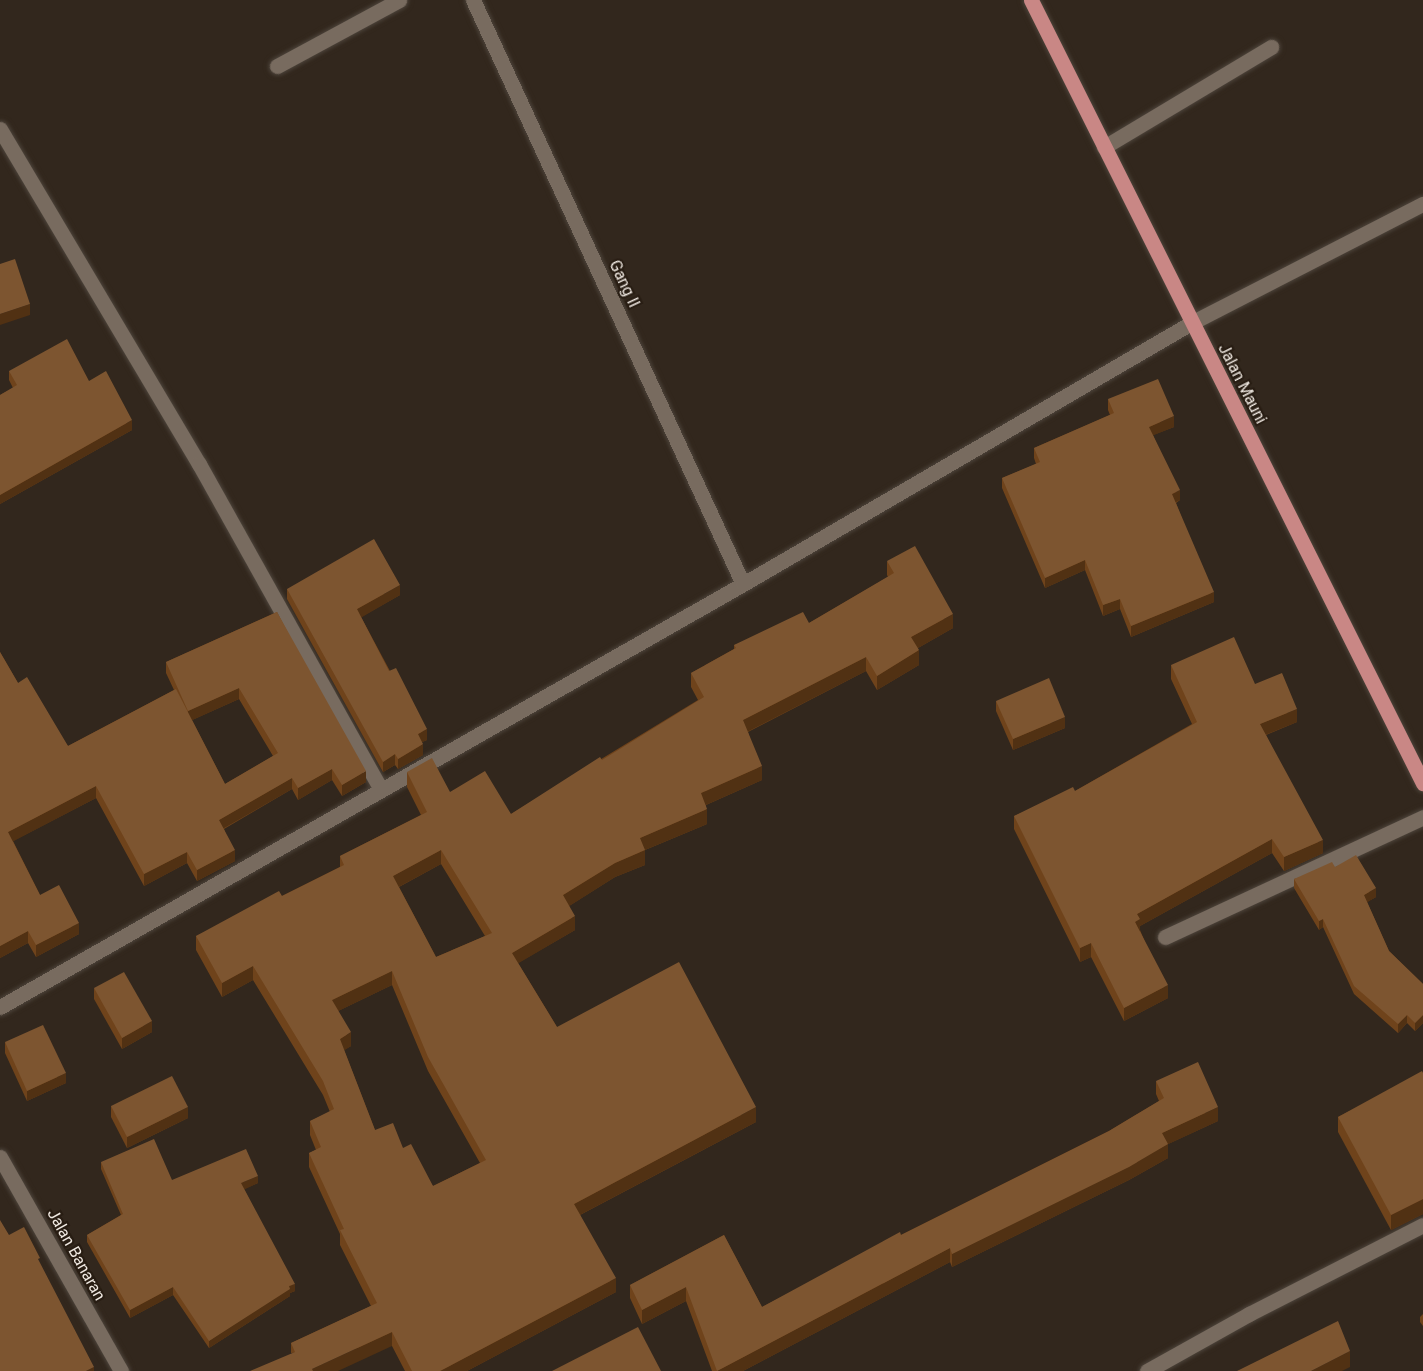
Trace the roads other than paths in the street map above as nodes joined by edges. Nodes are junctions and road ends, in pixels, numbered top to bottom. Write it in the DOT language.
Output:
graph roads {
  1 [pos="399,0"];
  2 [pos="473,0"];
  3 [pos="1031,0"];
  4 [pos="1271,47"];
  5 [pos="277,66"];
  6 [pos="0,129"];
  7 [pos="1104,147"];
  8 [pos="1423,204"];
  9 [pos="1191,323"];
  10 [pos="743,584"];
  11 [pos="1423,783"];
  12 [pos="381,789"];
  13 [pos="1423,817"];
  14 [pos="1165,937"];
  15 [pos="0,1007"];
  16 [pos="0,1157"];
  17 [pos="1423,1226"];
  18 [pos="121,1371"];
  19 [pos="1147,1371"];
  1 -- 5 [label="street"];
  2 -- 10 [label="street, Gang II"];
  3 -- 7 [label="main road, Jalan Mauni"];
  4 -- 7 [label="street"];
  6 -- 12 [label="street"];
  7 -- 9 [label="main road, Jalan Mauni"];
  8 -- 9 [label="street"];
  9 -- 10 [label="street"];
  9 -- 11 [label="main road, Jalan Mauni"];
  10 -- 12 [label="street"];
  12 -- 15 [label="street"];
  13 -- 14 [label="street"];
  16 -- 18 [label="street, Jalan Banaran"];
  17 -- 19 [label="street"];
}
